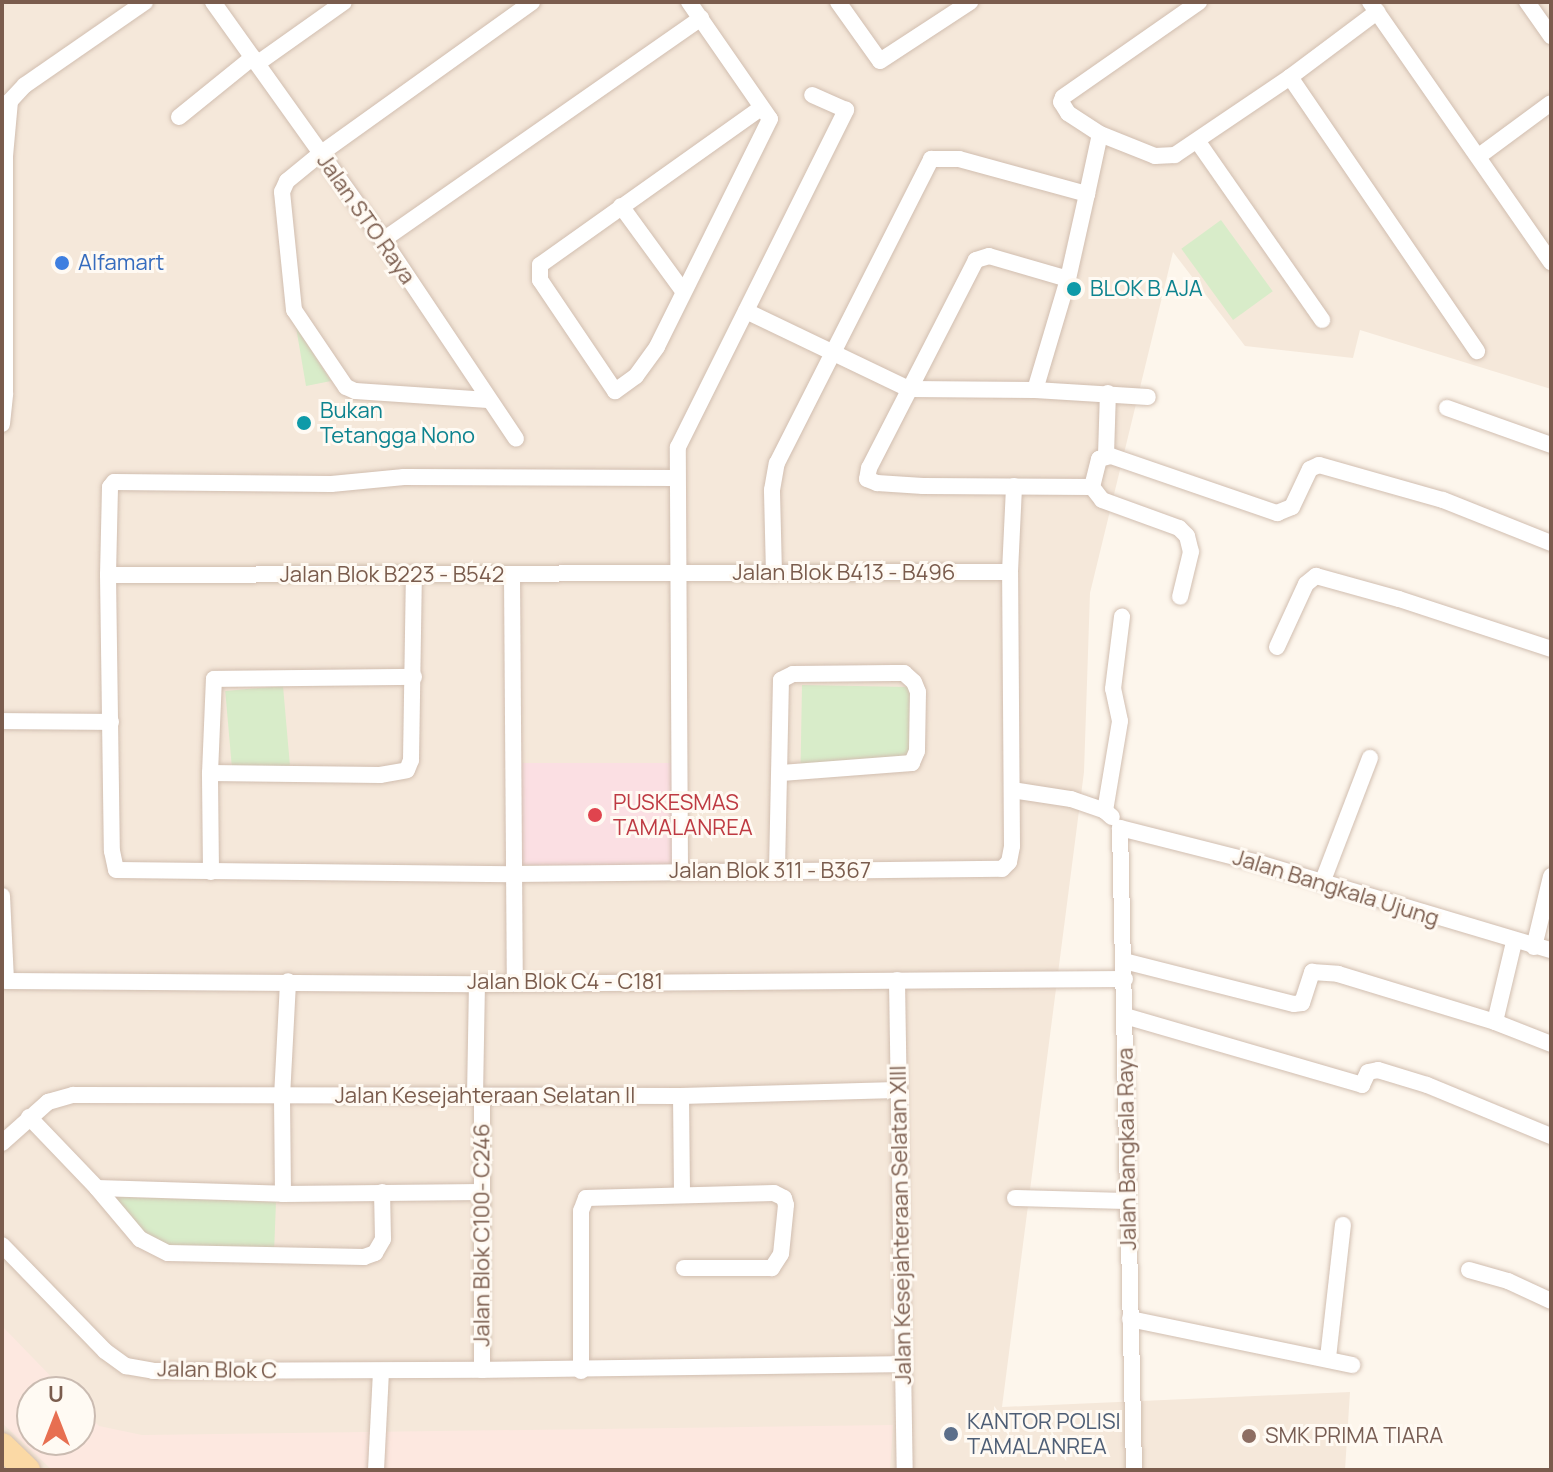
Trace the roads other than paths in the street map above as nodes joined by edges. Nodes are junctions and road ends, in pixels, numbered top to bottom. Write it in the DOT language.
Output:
graph roads {
  1 [pos="145,2"];
  2 [pos="213,2"];
  3 [pos="344,2"];
  4 [pos="532,2"];
  5 [pos="689,2"];
  6 [pos="838,2"];
  7 [pos="970,2"];
  8 [pos="1199,2"];
  9 [pos="1527,2"];
  10 [pos="127,7"];
  11 [pos="1374,7"];
  12 [pos="701,18"];
  13 [pos="1551,36"];
  14 [pos="255,60"];
  15 [pos="1290,77"];
  16 [pos="812,95"];
  17 [pos="1551,103"];
  18 [pos="761,108"];
  19 [pos="179,117"];
  20 [pos="1100,134"];
  21 [pos="1198,142"];
  22 [pos="320,154"];
  23 [pos="4,156"];
  24 [pos="1479,156"];
  25 [pos="1087,194"];
  26 [pos="621,206"];
  27 [pos="383,240"];
  28 [pos="1551,262"];
  29 [pos="4,264"];
  30 [pos="1068,279"];
  31 [pos="683,291"];
  32 [pos="746,311"];
  33 [pos="1322,320"];
  34 [pos="1477,351"];
  35 [pos="831,352"];
  36 [pos="3,382"];
  37 [pos="909,389"];
  38 [pos="1035,390"];
  39 [pos="1108,393"];
  40 [pos="1148,397"];
  41 [pos="488,400"];
  42 [pos="1447,408"];
  43 [pos="2,424"];
  44 [pos="516,439"];
  45 [pos="1551,445"];
  46 [pos="1106,455"];
  47 [pos="676,478"];
  48 [pos="1014,486"];
  49 [pos="1092,487"];
  50 [pos="1551,543"];
  51 [pos="1010,572"];
  52 [pos="414,573"];
  53 [pos="677,573"];
  54 [pos="774,574"];
  55 [pos="108,575"];
  56 [pos="512,576"];
  57 [pos="1180,597"];
  58 [pos="1122,617"];
  59 [pos="1277,647"];
  60 [pos="1551,649"];
  61 [pos="414,677"];
  62 [pos="2,721"];
  63 [pos="111,722"];
  64 [pos="1370,758"];
  65 [pos="210,773"];
  66 [pos="781,773"];
  67 [pos="1012,790"];
  68 [pos="1105,811"];
  69 [pos="1120,828"];
  70 [pos="777,870"];
  71 [pos="680,871"];
  72 [pos="211,872"];
  73 [pos="512,874"];
  74 [pos="1551,876"];
  75 [pos="1322,883"];
  76 [pos="2,896"];
  77 [pos="1514,942"];
  78 [pos="1542,949"];
  79 [pos="1124,961"];
  80 [pos="1125,979"];
  81 [pos="897,980"];
  82 [pos="288,981"];
  83 [pos="515,982"];
  84 [pos="4,983"];
  85 [pos="477,984"];
  86 [pos="1125,1016"];
  87 [pos="1495,1022"];
  88 [pos="1551,1044"];
  89 [pos="897,1090"];
  90 [pos="681,1096"];
  91 [pos="282,1097"];
  92 [pos="479,1097"];
  93 [pos="29,1117"];
  94 [pos="1551,1136"];
  95 [pos="2,1143"];
  96 [pos="97,1188"];
  97 [pos="382,1192"];
  98 [pos="482,1192"];
  99 [pos="283,1194"];
  100 [pos="682,1194"];
  101 [pos="1015,1198"];
  102 [pos="1127,1201"];
  103 [pos="1343,1225"];
  104 [pos="2,1245"];
  105 [pos="684,1268"];
  106 [pos="1469,1270"];
  107 [pos="1551,1301"];
  108 [pos="1130,1319"];
  109 [pos="1328,1358"];
  110 [pos="903,1364"];
  111 [pos="1352,1365"];
  112 [pos="482,1370"];
  113 [pos="381,1371"];
  114 [pos="581,1371"];
  115 [pos="2,1446"];
  116 [pos="27,1470"];
  117 [pos="376,1470"];
  118 [pos="905,1470"];
  119 [pos="1134,1470"];
  1 -- 10 [label="street"];
  2 -- 14 [label="street, Jalan STO Raya"];
  3 -- 14 [label="street"];
  4 -- 22 [label="street"];
  5 -- 12 [label="street"];
  6 -- 7 [label="street"];
  8 -- 20 [label="street"];
  9 -- 13 [label="street"];
  10 -- 23 [label="street"];
  11 -- 15 [label="street"];
  11 -- 24 [label="street"];
  12 -- 18 [label="street"];
  12 -- 27 [label="street"];
  14 -- 19 [label="street"];
  14 -- 22 [label="street, Jalan STO Raya"];
  15 -- 21 [label="street"];
  15 -- 34 [label="street"];
  16 -- 32 [label="street"];
  17 -- 24 [label="street"];
  18 -- 26 [label="street"];
  18 -- 31 [label="street"];
  20 -- 21 [label="street"];
  20 -- 25 [label="street"];
  21 -- 33 [label="street"];
  22 -- 27 [label="street, Jalan STO Raya"];
  22 -- 41 [label="street"];
  23 -- 29 [label="street"];
  24 -- 28 [label="street"];
  25 -- 30 [label="street"];
  25 -- 35 [label="street"];
  26 -- 31 [label="street"];
  26 -- 31 [label="street"];
  27 -- 41 [label="street, Jalan STO Raya"];
  29 -- 36 [label="street"];
  30 -- 37 [label="street"];
  30 -- 38 [label="street"];
  32 -- 35 [label="street"];
  32 -- 47 [label="street"];
  35 -- 37 [label="street"];
  35 -- 54 [label="street"];
  36 -- 43 [label="street"];
  37 -- 38 [label="street"];
  37 -- 48 [label="street"];
  38 -- 39 [label="street"];
  39 -- 40 [label="street"];
  39 -- 46 [label="street"];
  41 -- 44 [label="street, Jalan STO Raya"];
  42 -- 45 [label="street"];
  46 -- 49 [label="street"];
  46 -- 50 [label="street"];
  47 -- 53 [label="street"];
  47 -- 55 [label="street"];
  48 -- 49 [label="street"];
  48 -- 51 [label="street"];
  49 -- 57 [label="street"];
  51 -- 54 [label="street, Jalan Blok B413 - B496"];
  51 -- 67 [label="street"];
  52 -- 55 [label="street, Jalan Blok B223 - B542"];
  52 -- 56 [label="street, Jalan Blok B223 - B542"];
  52 -- 61 [label="street"];
  53 -- 54 [label="street, Jalan Blok B413 - B496"];
  53 -- 56 [label="street, Jalan Blok B223 - B542"];
  53 -- 71 [label="street"];
  55 -- 63 [label="street"];
  56 -- 73 [label="street"];
  58 -- 68 [label="street"];
  59 -- 60 [label="street"];
  61 -- 65 [label="street"];
  61 -- 65 [label="street"];
  62 -- 63 [label="street"];
  63 -- 72 [label="street, Jalan Blok 311 - B367"];
  64 -- 75 [label="street"];
  65 -- 72 [label="street"];
  66 -- 66 [label="street"];
  66 -- 70 [label="street"];
  67 -- 68 [label="street"];
  67 -- 70 [label="street, Jalan Blok 311 - B367"];
  68 -- 69 [label="street"];
  69 -- 75 [label="street, Jalan Bangkala Ujung"];
  69 -- 79 [label="street, Jalan Bangkala Raya"];
  70 -- 71 [label="street, Jalan Blok 311 - B367"];
  71 -- 73 [label="street, Jalan Blok 311 - B367"];
  72 -- 73 [label="street, Jalan Blok 311 - B367"];
  73 -- 83 [label="street"];
  74 -- 78 [label="street"];
  75 -- 77 [label="street, Jalan Bangkala Ujung"];
  76 -- 84 [label="street"];
  77 -- 78 [label="street, Jalan Bangkala Ujung"];
  77 -- 87 [label="street"];
  79 -- 80 [label="street, Jalan Bangkala Raya"];
  79 -- 87 [label="street"];
  80 -- 81 [label="street, Jalan Blok C4 - C181"];
  80 -- 86 [label="street, Jalan Bangkala Raya"];
  81 -- 83 [label="street, Jalan Blok C4 - C181"];
  81 -- 89 [label="street, Jalan Kesejahteraan Selatan XIII"];
  82 -- 84 [label="street, Jalan Blok C4 - C181"];
  82 -- 85 [label="street, Jalan Blok C4 - C181"];
  82 -- 91 [label="street"];
  83 -- 85 [label="street, Jalan Blok C4 - C181"];
  85 -- 92 [label="street, Jalan Blok C100- C246"];
  86 -- 94 [label="street"];
  86 -- 102 [label="street, Jalan Bangkala Raya"];
  87 -- 88 [label="street"];
  89 -- 90 [label="street, Jalan Kesejahteraan Selatan II"];
  89 -- 110 [label="street, Jalan Kesejahteraan Selatan XIII"];
  90 -- 92 [label="street, Jalan Kesejahteraan Selatan II"];
  90 -- 100 [label="street"];
  91 -- 92 [label="street, Jalan Kesejahteraan Selatan II"];
  91 -- 93 [label="street, Jalan Kesejahteraan Selatan II"];
  91 -- 99 [label="street"];
  92 -- 98 [label="street, Jalan Blok C100- C246"];
  93 -- 95 [label="street"];
  93 -- 96 [label="street"];
  96 -- 97 [label="street"];
  96 -- 99 [label="street"];
  97 -- 98 [label="street"];
  97 -- 99 [label="street"];
  98 -- 112 [label="street, Jalan Blok C100- C246"];
  100 -- 105 [label="street"];
  100 -- 114 [label="street"];
  101 -- 102 [label="street"];
  102 -- 108 [label="street, Jalan Bangkala Raya"];
  103 -- 109 [label="street"];
  104 -- 113 [label="street, Jalan Blok C"];
  106 -- 107 [label="street"];
  108 -- 109 [label="street"];
  108 -- 119 [label="street, Jalan Bangkala Raya"];
  109 -- 111 [label="street"];
  110 -- 114 [label="street, Jalan Blok C100- C246"];
  110 -- 118 [label="street, Jalan Kesejahteraan Selatan XIII"];
  112 -- 113 [label="street, Jalan Blok C"];
  112 -- 114 [label="street, Jalan Blok C100- C246"];
  113 -- 117 [label="street"];
  115 -- 116 [label="main road"];
}
